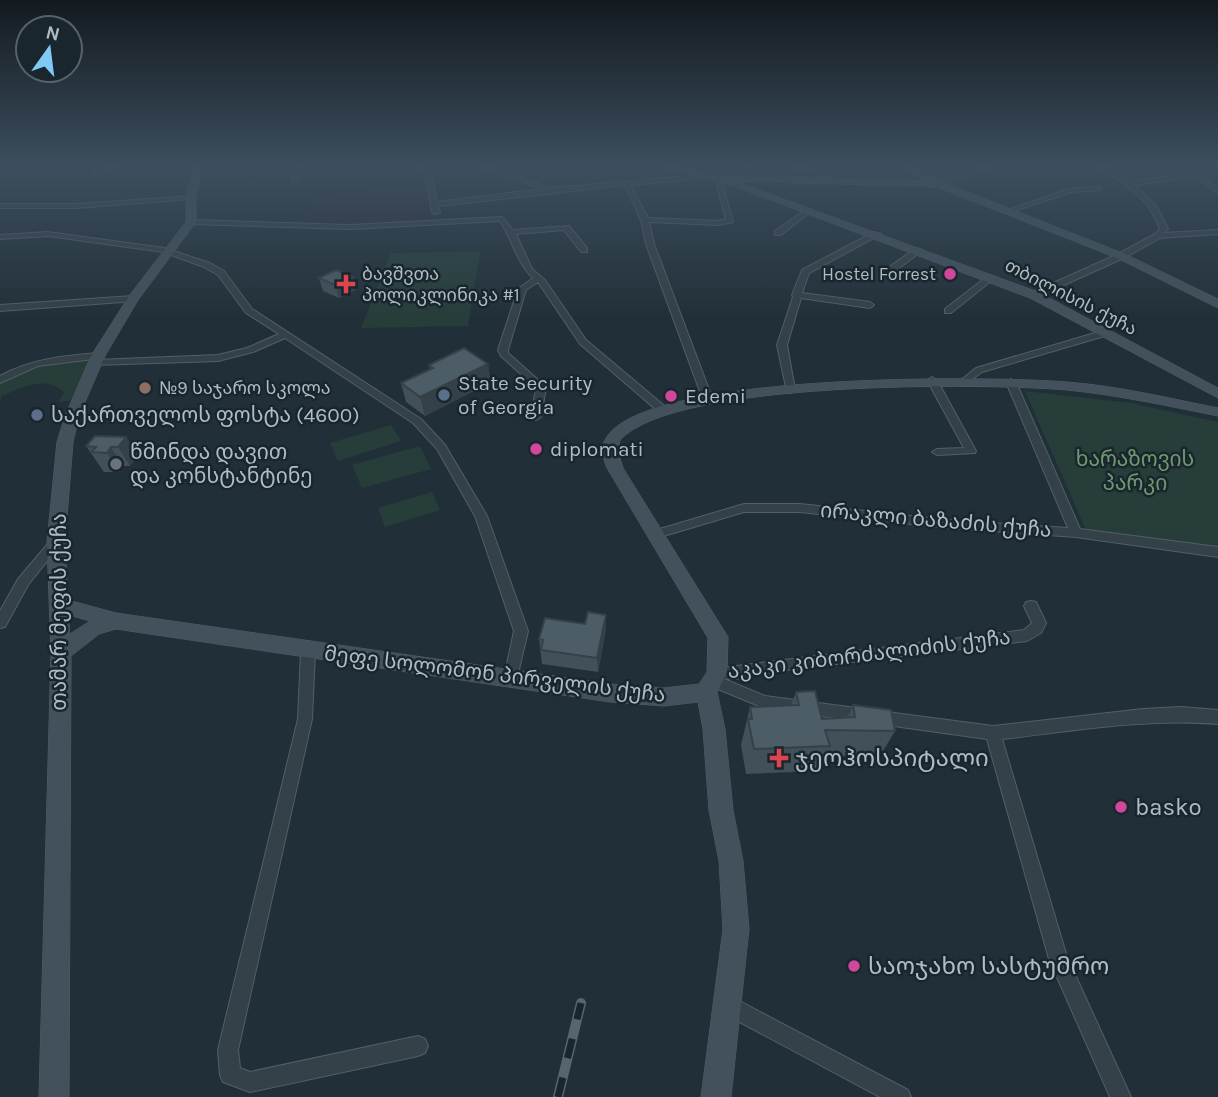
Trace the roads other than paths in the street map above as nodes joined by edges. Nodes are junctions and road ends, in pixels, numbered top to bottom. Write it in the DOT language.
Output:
graph roads {
  1 [pos="191,216"];
  2 [pos="437,216"];
  3 [pos="643,216"];
  4 [pos="729,216"];
  5 [pos="801,216"];
  6 [pos="827,216"];
  7 [pos="1022,216"];
  8 [pos="1160,216"];
  9 [pos="645,220"];
  10 [pos="191,222"];
  11 [pos="438,222"];
  12 [pos="511,232"];
  13 [pos="1218,232"];
  14 [pos="778,233"];
  15 [pos="877,234"];
  16 [pos="1158,236"];
  17 [pos="1176,236"];
  18 [pos="0,237"];
  19 [pos="1218,241"];
  20 [pos="584,250"];
  21 [pos="919,250"];
  22 [pos="167,253"];
  23 [pos="1121,256"];
  24 [pos="888,272"];
  25 [pos="992,277"];
  26 [pos="537,279"];
  27 [pos="796,295"];
  28 [pos="1034,295"];
  29 [pos="133,299"];
  30 [pos="1218,304"];
  31 [pos="870,305"];
  32 [pos="0,308"];
  33 [pos="948,311"];
  34 [pos="1105,332"];
  35 [pos="285,335"];
  36 [pos="97,360"];
  37 [pos="0,380"];
  38 [pos="932,380"];
  39 [pos="964,381"];
  40 [pos="1011,383"];
  41 [pos="790,390"];
  42 [pos="1218,394"];
  43 [pos="708,400"];
  44 [pos="664,411"];
  45 [pos="1218,412"];
  46 [pos="536,417"];
  47 [pos="937,452"];
  48 [pos="1076,533"];
  49 [pos="657,534"];
  50 [pos="56,542"];
  51 [pos="1218,552"];
  52 [pos="60,605"];
  53 [pos="1031,606"];
  54 [pos="116,621"];
  55 [pos="0,623"];
  56 [pos="61,652"];
  57 [pos="307,652"];
  58 [pos="511,678"];
  59 [pos="712,682"];
  60 [pos="1218,717"];
  61 [pos="993,733"];
  62 [pos="726,1004"];
  63 [pos="418,1046"];
  64 [pos="54,1097"];
  65 [pos="716,1097"];
  66 [pos="901,1097"];
  67 [pos="1121,1097"];
  1 -- 10 [label="main road"];
  2 -- 11 [label="street"];
  3 -- 9 [label="street"];
  4 -- 9 [label="street"];
  5 -- 14 [label="street"];
  6 -- 15 [label="main road, თბილისის ქუჩა"];
  7 -- 23 [label="main road"];
  8 -- 16 [label="street"];
  9 -- 43 [label="street"];
  10 -- 11 [label="street"];
  10 -- 22 [label="main road, თამარ მეფის ქუჩა"];
  11 -- 12 [label="street"];
  12 -- 20 [label="street"];
  12 -- 26 [label="street"];
  13 -- 17 [label="street"];
  15 -- 21 [label="main road, თბილისის ქუჩა"];
  15 -- 27 [label="street"];
  16 -- 17 [label="street"];
  16 -- 23 [label="street"];
  17 -- 19 [label="street"];
  18 -- 22 [label="street"];
  21 -- 24 [label="street"];
  21 -- 25 [label="main road, თბილისის ქუჩა"];
  22 -- 29 [label="main road, თამარ მეფის ქუჩა"];
  22 -- 35 [label="street"];
  23 -- 28 [label="street"];
  23 -- 30 [label="main road"];
  25 -- 28 [label="main road, თბილისის ქუჩა"];
  25 -- 33 [label="street"];
  26 -- 44 [label="street"];
  26 -- 46 [label="street"];
  27 -- 31 [label="street"];
  27 -- 41 [label="street"];
  28 -- 34 [label="main road, თბილისის ქუჩა"];
  29 -- 32 [label="street"];
  29 -- 36 [label="main road, თამარ მეფის ქუჩა"];
  34 -- 39 [label="street"];
  34 -- 42 [label="main road, თბილისის ქუჩა"];
  35 -- 36 [label="street"];
  35 -- 58 [label="street"];
  36 -- 37 [label="street"];
  36 -- 50 [label="main road, თამარ მეფის ქუჩა"];
  38 -- 39 [label="main road"];
  38 -- 41 [label="main road"];
  38 -- 47 [label="street"];
  39 -- 40 [label="main road"];
  40 -- 45 [label="main road"];
  40 -- 48 [label="street"];
  41 -- 43 [label="main road"];
  43 -- 44 [label="main road"];
  44 -- 49 [label="main road"];
  48 -- 49 [label="street, ირაკლი ბაზაძის ქუჩა"];
  48 -- 51 [label="street, ირაკლი ბაზაძის ქუჩა"];
  49 -- 59 [label="main road"];
  50 -- 52 [label="main road, თამარ მეფის ქუჩა"];
  50 -- 55 [label="street"];
  52 -- 54 [label="main road, მეფე სოლომონ პირველის ქუჩა"];
  52 -- 56 [label="main road, თამარ მეფის ქუჩა"];
  53 -- 59 [label="street, აკაკი კიბორძალიძის ქუჩა"];
  54 -- 56 [label="main road"];
  54 -- 57 [label="main road, მეფე სოლომონ პირველის ქუჩა"];
  56 -- 64 [label="main road, თამარ მეფის ქუჩა"];
  57 -- 58 [label="main road, მეფე სოლომონ პირველის ქუჩა"];
  57 -- 63 [label="street"];
  58 -- 59 [label="main road, მეფე სოლომონ პირველის ქუჩა"];
  59 -- 61 [label="street"];
  59 -- 62 [label="main road"];
  60 -- 61 [label="street"];
  61 -- 67 [label="street"];
  62 -- 65 [label="main road"];
  62 -- 66 [label="street"];
}
